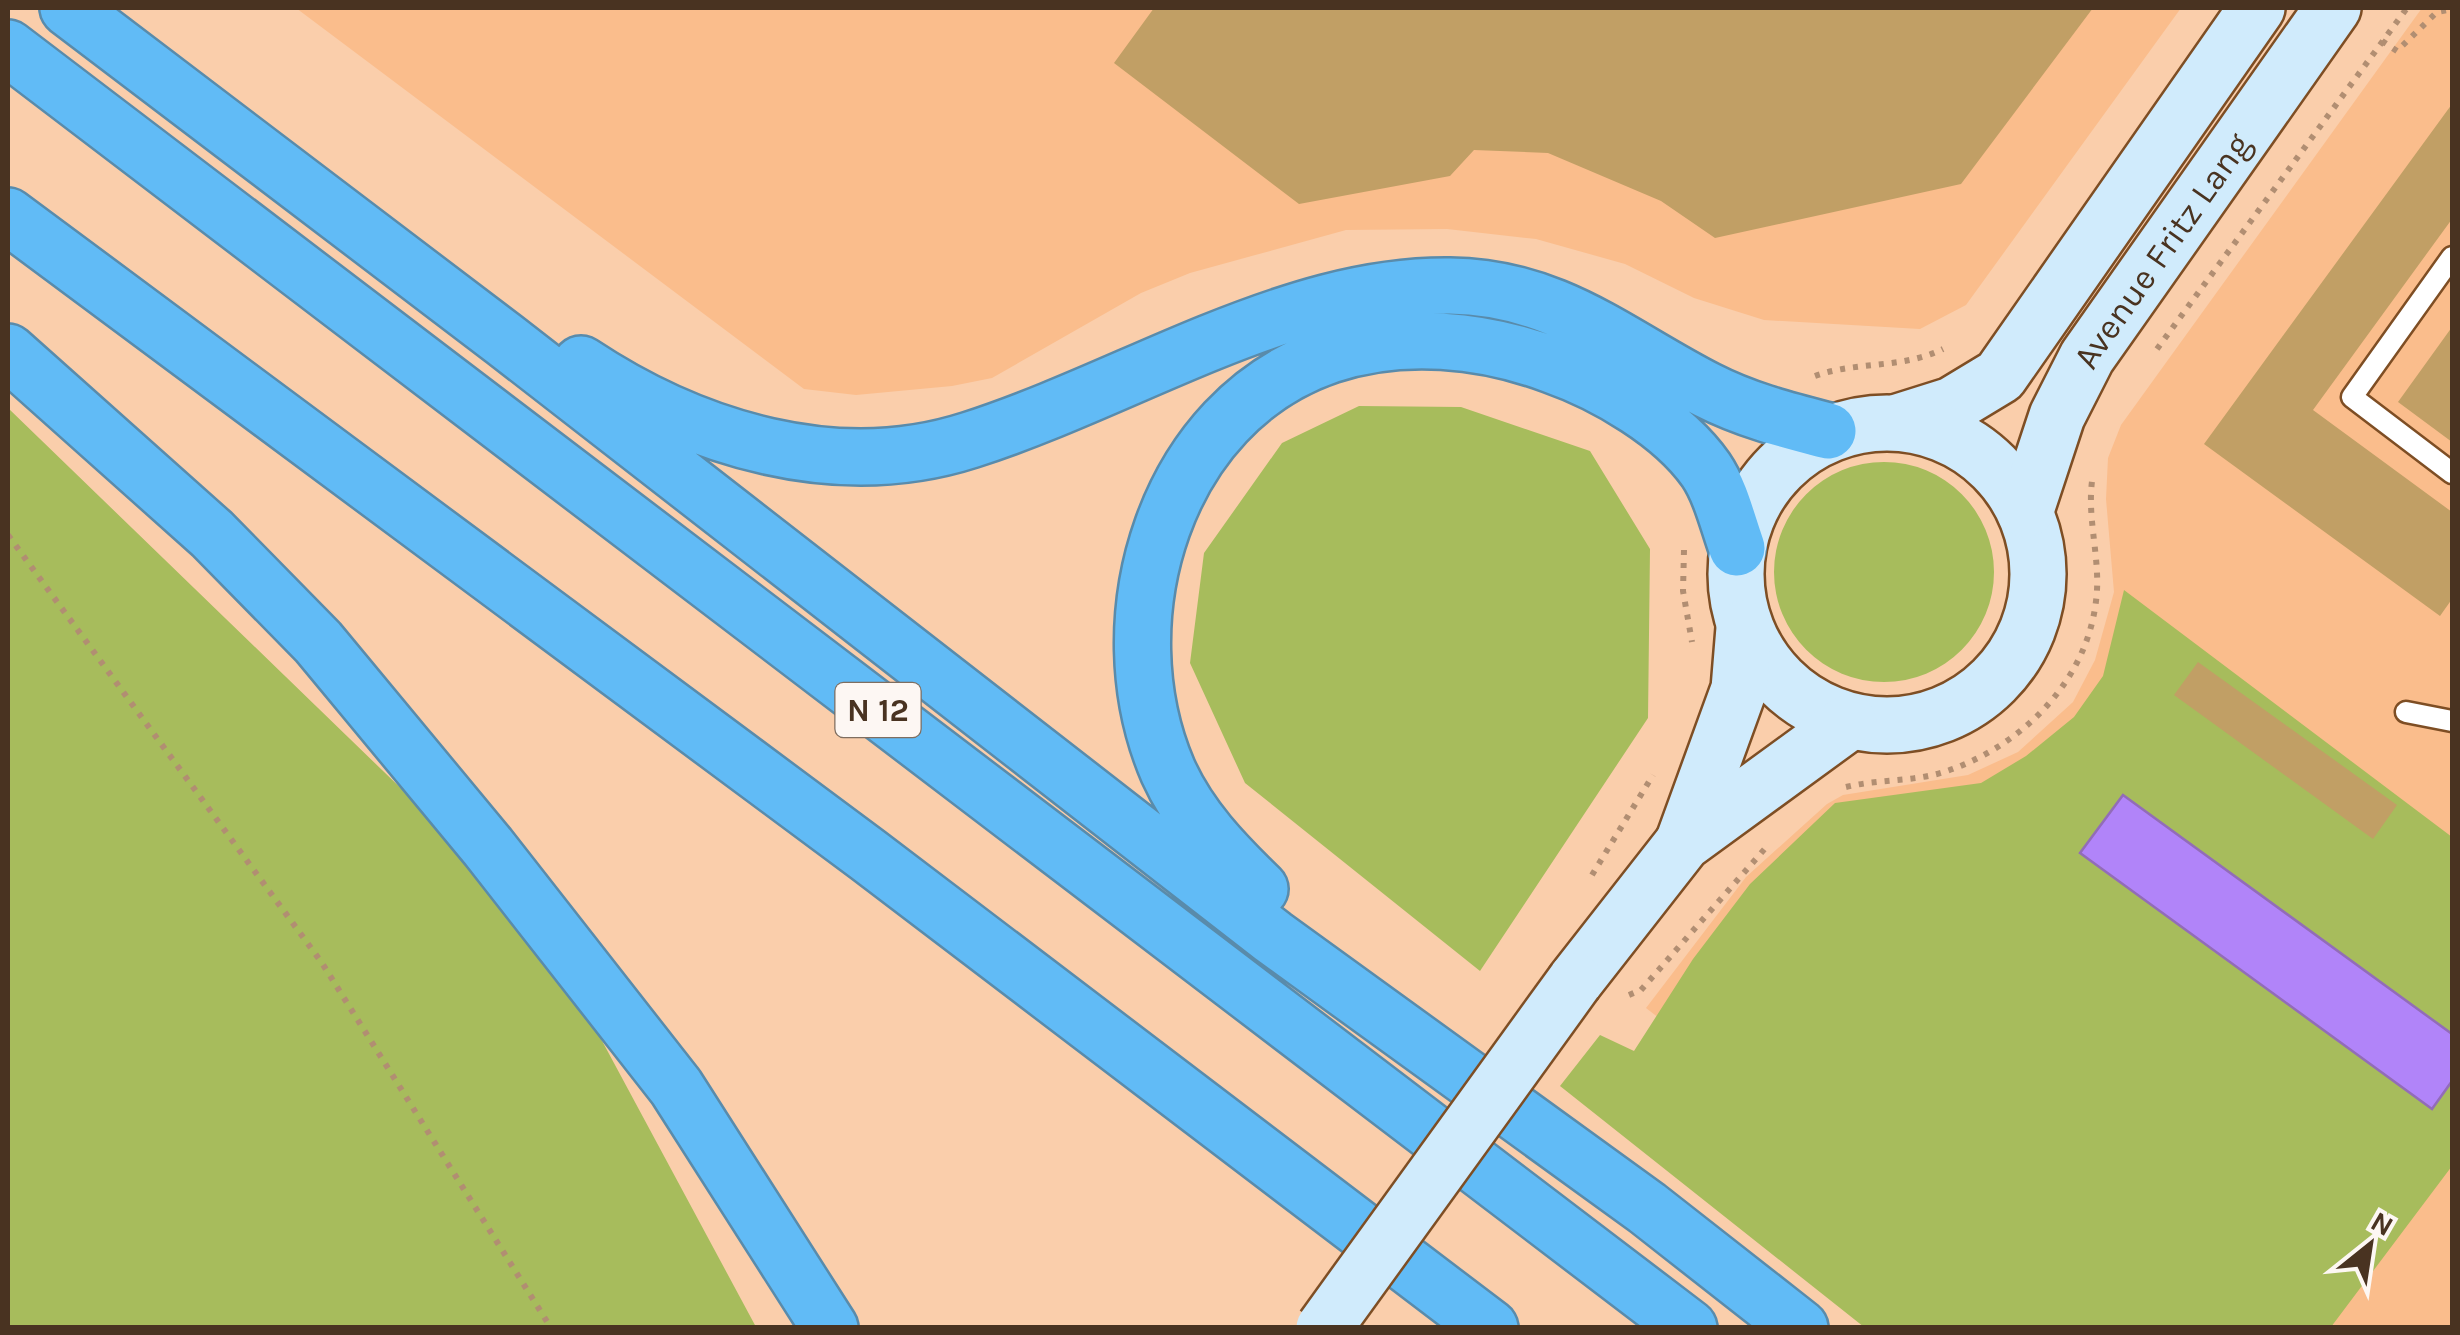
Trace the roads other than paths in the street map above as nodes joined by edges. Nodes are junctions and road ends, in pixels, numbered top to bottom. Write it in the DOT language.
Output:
graph roads {
  1 [pos="68,8"];
  2 [pos="2257,8"];
  3 [pos="2333,8"];
  4 [pos="8,48"];
  5 [pos="8,216"];
  6 [pos="2452,257"];
  7 [pos="505,340"];
  8 [pos="8,352"];
  9 [pos="1898,422"];
  10 [pos="1828,432"];
  11 [pos="2452,473"];
  12 [pos="2026,510"];
  13 [pos="1711,542"];
  14 [pos="1744,628"];
  15 [pos="2406,712"];
  16 [pos="2452,721"];
  17 [pos="1849,722"];
  18 [pos="1683,843"];
  19 [pos="1646,1208"];
  20 [pos="830,1328"];
  21 [pos="1324,1328"];
  22 [pos="1490,1328"];
  23 [pos="1689,1328"];
  24 [pos="1800,1328"];
  1 -- 7 [label="highway"];
  2 -- 9 [label="street, Avenue Fritz Lang"];
  3 -- 12 [label="street, Avenue Fritz Lang"];
  4 -- 23 [label="highway, N 12"];
  5 -- 22 [label="highway"];
  6 -- 11 [label="lane"];
  7 -- 10 [label="highway"];
  7 -- 19 [label="highway"];
  8 -- 20 [label="highway"];
  9 -- 10 [label="street"];
  9 -- 12 [label="street"];
  10 -- 13 [label="street"];
  12 -- 17 [label="street"];
  13 -- 14 [label="street"];
  13 -- 19 [label="highway"];
  14 -- 17 [label="street"];
  14 -- 18 [label="street"];
  15 -- 16 [label="lane"];
  17 -- 18 [label="street"];
  18 -- 21 [label="street, bridge"];
  19 -- 24 [label="highway"];
}
